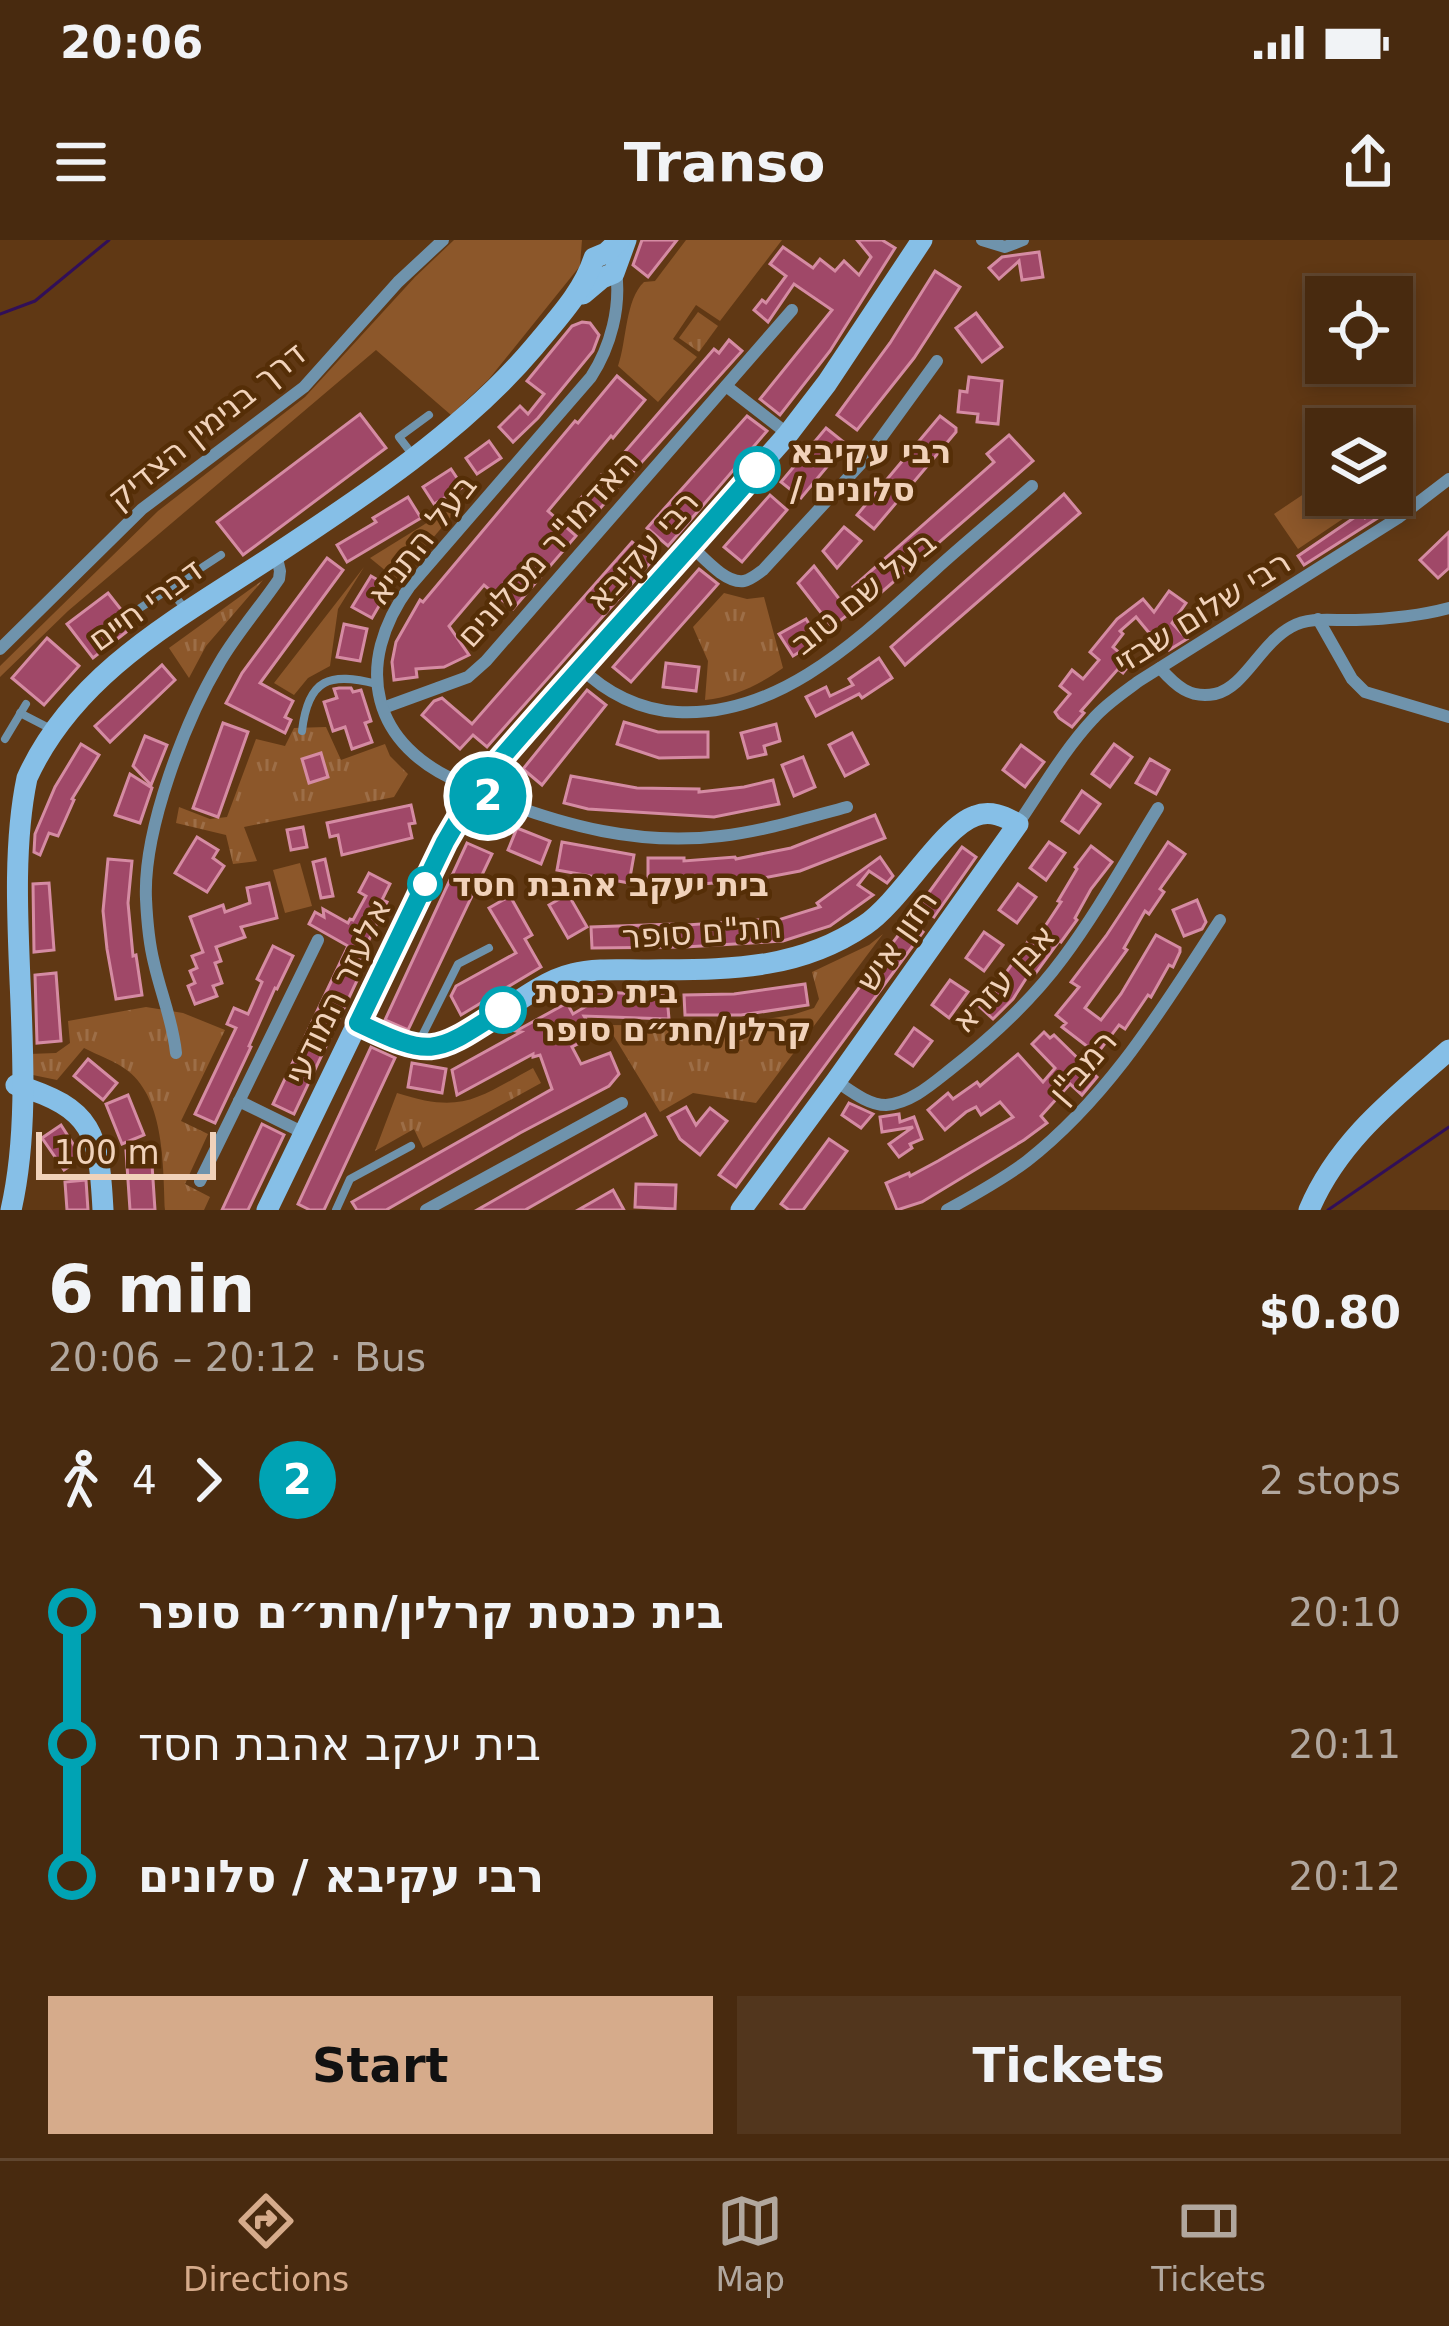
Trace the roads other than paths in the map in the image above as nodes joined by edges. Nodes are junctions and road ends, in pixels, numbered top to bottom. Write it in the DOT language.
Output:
graph roads {
  1 [pos="443,240"];
  2 [pos="922,240"];
  3 [pos="982,240"];
  4 [pos="1023,240"];
  5 [pos="606,257"];
  6 [pos="792,310"];
  7 [pos="937,361"];
  8 [pos="726,386"];
  9 [pos="429,415"];
  10 [pos="788,434"];
  11 [pos="414,457"];
  12 [pos="1449,479"];
  13 [pos="1032,486"];
  14 [pos="691,547"];
  15 [pos="276,554"];
  16 [pos="221,555"];
  17 [pos="170,589"];
  18 [pos="1449,608"];
  19 [pos="187,611"];
  20 [pos="134,612"];
  21 [pos="1318,619"];
  22 [pos="0,649"];
  23 [pos="580,667"];
  24 [pos="1160,668"];
  25 [pos="377,684"];
  26 [pos="383,708"];
  27 [pos="1449,717"];
  28 [pos="54,730"];
  29 [pos="302,730"];
  30 [pos="5,739"];
  31 [pos="476,790"];
  32 [pos="847,807"];
  33 [pos="1158,808"];
  34 [pos="1018,824"];
  35 [pos="1220,920"];
  36 [pos="318,940"];
  37 [pos="489,948"];
  38 [pos="358,1023"];
  39 [pos="416,1048"];
  40 [pos="1449,1050"];
  41 [pos="176,1053"];
  42 [pos="836,1082"];
  43 [pos="16,1085"];
  44 [pos="239,1101"];
  45 [pos="622,1103"];
  46 [pos="304,1133"];
  47 [pos="411,1146"];
  48 [pos="200,1181"];
  49 [pos="966,1205"];
  50 [pos="11,1210"];
  51 [pos="103,1210"];
  52 [pos="267,1210"];
  53 [pos="336,1210"];
  54 [pos="426,1210"];
  55 [pos="741,1210"];
  56 [pos="946,1210"];
  57 [pos="1309,1210"];
  1 -- 22 [label="street, דרך בנימין הצדיק"];
  2 -- 10 [label="street, רבי עקיבא"];
  3 -- 4 [label="street"];
  5 -- 11 [label="street, דברי חיים"];
  5 -- 25 [label="street, בעל התניא"];
  6 -- 8 [label="street, האדמו\"ר מסלונים"];
  7 -- 14 [label="street"];
  8 -- 10 [label="street"];
  8 -- 26 [label="street, האדמו\"ר מסלונים"];
  9 -- 11 [label="lane"];
  10 -- 14 [label="street, רבי עקיבא"];
  11 -- 15 [label="street, דברי חיים"];
  12 -- 24 [label="street, רבי שלום שבזי"];
  13 -- 23 [label="street, בעל שם טוב"];
  14 -- 23 [label="street, רבי עקיבא"];
  15 -- 19 [label="street, דברי חיים"];
  15 -- 41 [label="street"];
  16 -- 17 [label="lane"];
  17 -- 19 [label="lane"];
  17 -- 20 [label="lane"];
  18 -- 21 [label="street"];
  19 -- 28 [label="street, דברי חיים"];
  21 -- 24 [label="street"];
  21 -- 27 [label="street"];
  23 -- 31 [label="street, רבי עקיבא"];
  24 -- 34 [label="street, רבי שלום שבזי"];
  25 -- 26 [label="street, בעל התניא"];
  25 -- 29 [label="lane"];
  26 -- 31 [label="street, בעל התניא"];
  28 -- 30 [label="lane"];
  28 -- 43 [label="street, דברי חיים"];
  31 -- 32 [label="street, בעל התניא"];
  31 -- 38 [label="street, אלעזר המודעי"];
  33 -- 42 [label="street, אבן עזרא"];
  34 -- 39 [label="street, חת\"ם סופר"];
  34 -- 42 [label="street, חזון איש"];
  35 -- 49 [label="street, רמב\"ן"];
  36 -- 44 [label="street"];
  37 -- 39 [label="lane"];
  38 -- 39 [label="street"];
  38 -- 46 [label="street, אלעזר המודעי"];
  40 -- 57 [label="street"];
  42 -- 55 [label="street, חזון איש"];
  43 -- 50 [label="street, דברי חיים"];
  43 -- 51 [label="street"];
  44 -- 46 [label="street"];
  44 -- 48 [label="street"];
  45 -- 54 [label="street"];
  46 -- 52 [label="street, אלעזר המודעי"];
  47 -- 53 [label="lane"];
  49 -- 56 [label="street, רמב\"ן"];
}
